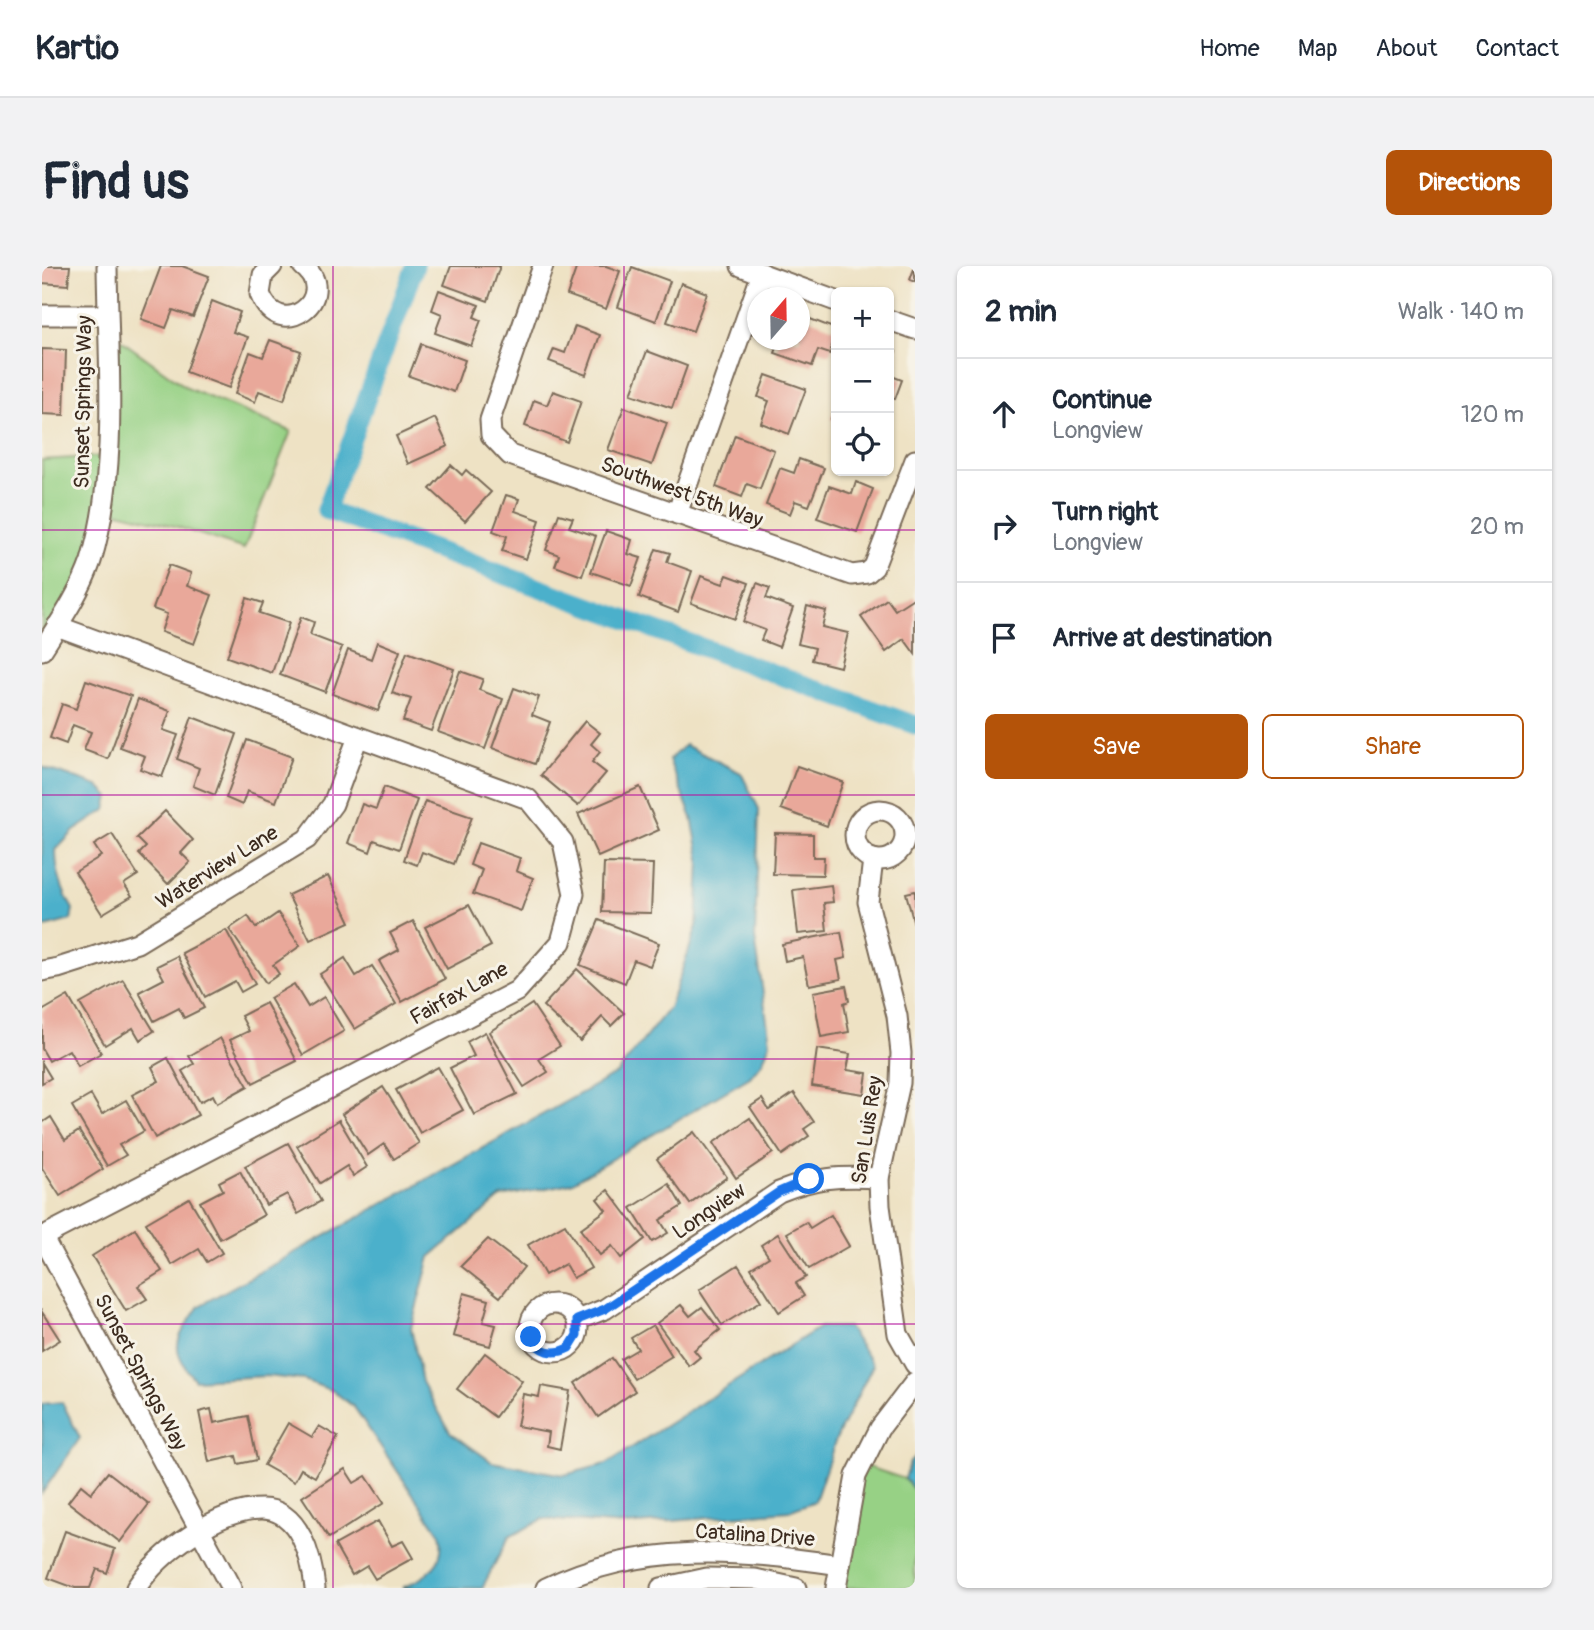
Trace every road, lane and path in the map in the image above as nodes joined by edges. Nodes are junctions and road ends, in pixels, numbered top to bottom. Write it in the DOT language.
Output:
graph roads {
  1 [pos="107,266"];
  2 [pos="303,266"];
  3 [pos="542,266"];
  4 [pos="741,266"];
  5 [pos="262,269"];
  6 [pos="762,273"];
  7 [pos="831,299"];
  8 [pos="42,315"];
  9 [pos="107,315"];
  10 [pos="894,322"];
  11 [pos="915,329"];
  12 [pos="915,460"];
  13 [pos="677,514"];
  14 [pos="57,626"];
  15 [pos="42,650"];
  16 [pos="358,737"];
  17 [pos="873,859"];
  18 [pos="42,971"];
  19 [pos="879,1178"];
  20 [pos="42,1236"];
  21 [pos="577,1320"];
  22 [pos="915,1364"];
  23 [pos="915,1382"];
  24 [pos="200,1530"];
  25 [pos="759,1553"];
  26 [pos="840,1565"];
  27 [pos="755,1579"];
  28 [pos="580,1581"];
  29 [pos="669,1586"];
  30 [pos="136,1588"];
  31 [pos="232,1588"];
  32 [pos="315,1588"];
  33 [pos="546,1588"];
  34 [pos="719,1588"];
  35 [pos="796,1588"];
  36 [pos="836,1588"];
  1 -- 9 [label="street, Sunset Springs Way"];
  2 -- 5 [label="street"];
  3 -- 13 [label="street, Southwest 5th Way"];
  4 -- 6 [label="street"];
  6 -- 7 [label="street"];
  6 -- 13 [label="street"];
  8 -- 9 [label="street"];
  9 -- 14 [label="street, Sunset Springs Way"];
  10 -- 11 [label="street"];
  12 -- 13 [label="street, Southwest 5th Way"];
  14 -- 15 [label="street, Sunset Springs Way"];
  14 -- 16 [label="street, Fairfax Lane"];
  16 -- 18 [label="street, Waterview Lane"];
  16 -- 20 [label="street, Fairfax Lane"];
  17 -- 19 [label="street, San Luis Rey"];
  19 -- 21 [label="street, Longview"];
  19 -- 22 [label="street, San Luis Rey"];
  20 -- 24 [label="street, Sunset Springs Way"];
  23 -- 26 [label="street"];
  24 -- 30 [label="street"];
  24 -- 31 [label="street, Sunset Springs Way"];
  24 -- 32 [label="street"];
  25 -- 26 [label="street, Catalina Drive"];
  25 -- 27 [label="street"];
  25 -- 28 [label="street, Catalina Drive"];
  26 -- 36 [label="street"];
  27 -- 29 [label="street"];
  27 -- 35 [label="street"];
  28 -- 33 [label="street, Catalina Drive"];
  29 -- 34 [label="street"];
}
